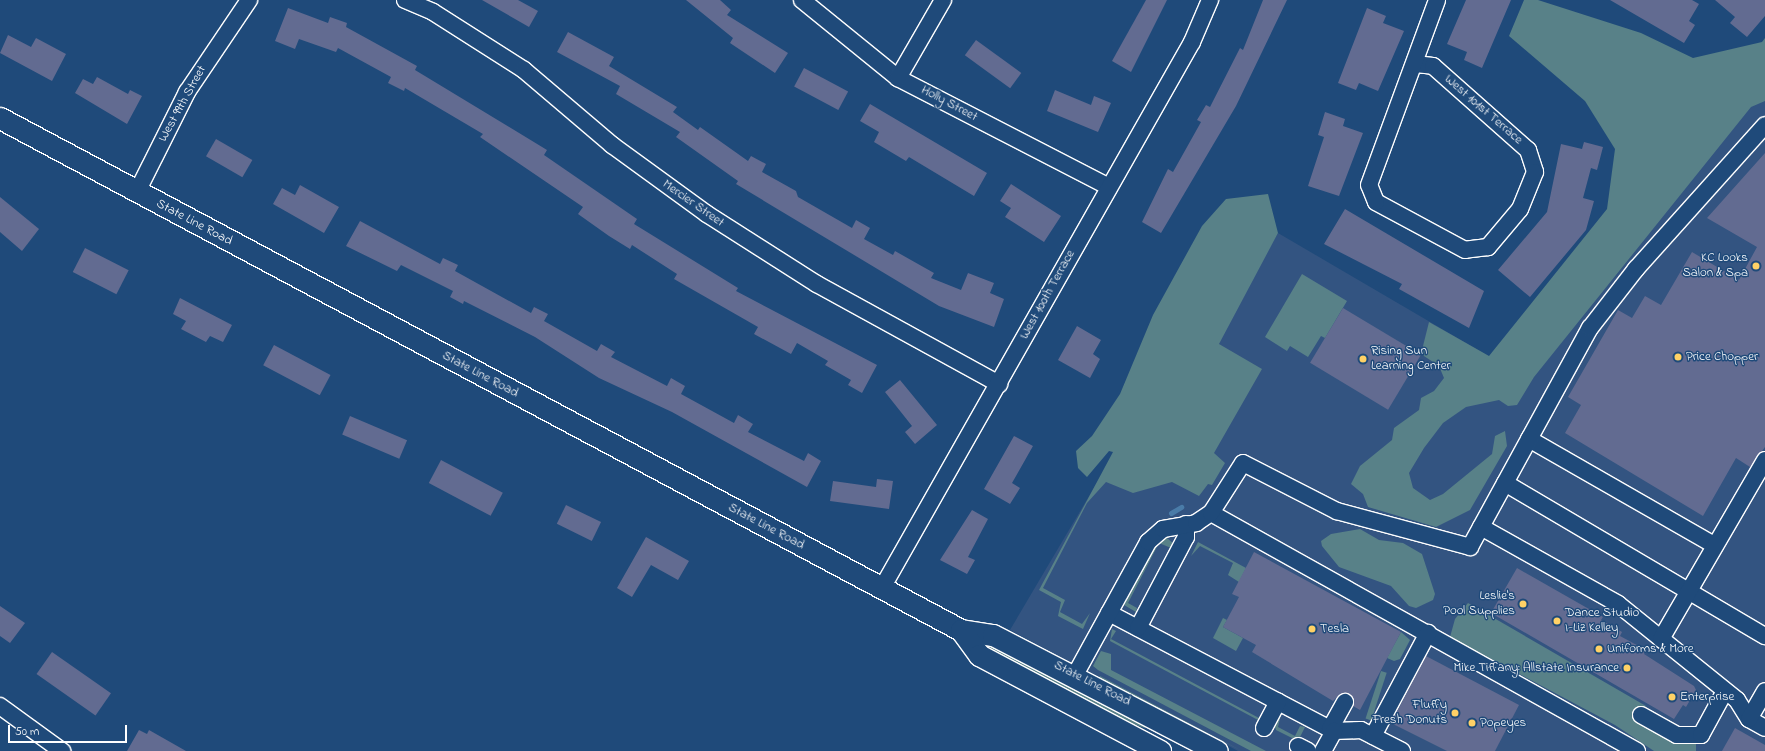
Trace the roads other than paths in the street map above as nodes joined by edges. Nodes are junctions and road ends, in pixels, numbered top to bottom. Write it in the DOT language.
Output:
graph roads {
  1 [pos="249,0"];
  2 [pos="405,0"];
  3 [pos="802,0"];
  4 [pos="943,0"];
  5 [pos="1210,0"];
  6 [pos="1437,0"];
  7 [pos="1414,64"];
  8 [pos="898,78"];
  9 [pos="0,118"];
  10 [pos="1765,125"];
  11 [pos="1109,187"];
  12 [pos="137,192"];
  13 [pos="998,384"];
  14 [pos="1529,439"];
  15 [pos="1765,460"];
  16 [pos="1505,483"];
  17 [pos="1211,512"];
  18 [pos="1186,524"];
  19 [pos="1481,527"];
  20 [pos="1714,544"];
  21 [pos="882,588"];
  22 [pos="1689,590"];
  23 [pos="1109,613"];
  24 [pos="1138,628"];
  25 [pos="961,630"];
  26 [pos="1428,633"];
  27 [pos="1765,636"];
  28 [pos="1661,639"];
  29 [pos="1075,675"];
  30 [pos="1725,691"];
  31 [pos="1765,691"];
  32 [pos="1278,702"];
  33 [pos="1345,702"];
  34 [pos="0,706"];
  35 [pos="1641,715"];
  36 [pos="1749,719"];
  37 [pos="1264,728"];
  38 [pos="1765,728"];
  39 [pos="1332,730"];
  40 [pos="1373,736"];
  41 [pos="62,751"];
  42 [pos="1160,751"];
  43 [pos="1217,751"];
  44 [pos="1323,751"];
  45 [pos="1402,751"];
  46 [pos="1637,751"];
  1 -- 12 [label="street, West 99th Street"];
  2 -- 13 [label="street, Mercier Street"];
  3 -- 8 [label="street, Holly Street"];
  4 -- 8 [label="street"];
  5 -- 11 [label="street, West 100th Terrace"];
  6 -- 7 [label="street, West 101st Terrace"];
  7 -- 7 [label="street, West 101st Terrace"];
  8 -- 11 [label="street, Holly Street"];
  9 -- 12 [label="main road, State Line Road"];
  10 -- 14 [label="street"];
  11 -- 13 [label="street, West 100th Terrace"];
  12 -- 21 [label="main road, State Line Road"];
  13 -- 21 [label="street, West 100th Terrace"];
  14 -- 16 [label="street"];
  14 -- 20 [label="street"];
  15 -- 20 [label="street"];
  16 -- 19 [label="street"];
  16 -- 22 [label="street"];
  17 -- 18 [label="street"];
  17 -- 19 [label="street"];
  17 -- 26 [label="street"];
  18 -- 23 [label="street"];
  18 -- 24 [label="street"];
  19 -- 28 [label="street"];
  20 -- 22 [label="street"];
  21 -- 25 [label="main road, State Line Road"];
  22 -- 27 [label="street"];
  22 -- 28 [label="street"];
  23 -- 24 [label="street"];
  23 -- 29 [label="street"];
  24 -- 32 [label="street"];
  25 -- 29 [label="main road, State Line Road"];
  25 -- 42 [label="main road, State Line Road"];
  26 -- 40 [label="street"];
  26 -- 46 [label="street"];
  28 -- 30 [label="street"];
  29 -- 43 [label="main road, State Line Road"];
  30 -- 35 [label="street"];
  30 -- 36 [label="street"];
  31 -- 36 [label="street"];
  32 -- 37 [label="street"];
  32 -- 39 [label="street"];
  33 -- 39 [label="street"];
  34 -- 41 [label="street"];
  36 -- 38 [label="street"];
  39 -- 40 [label="street"];
  39 -- 44 [label="street"];
  40 -- 45 [label="street"];
}
